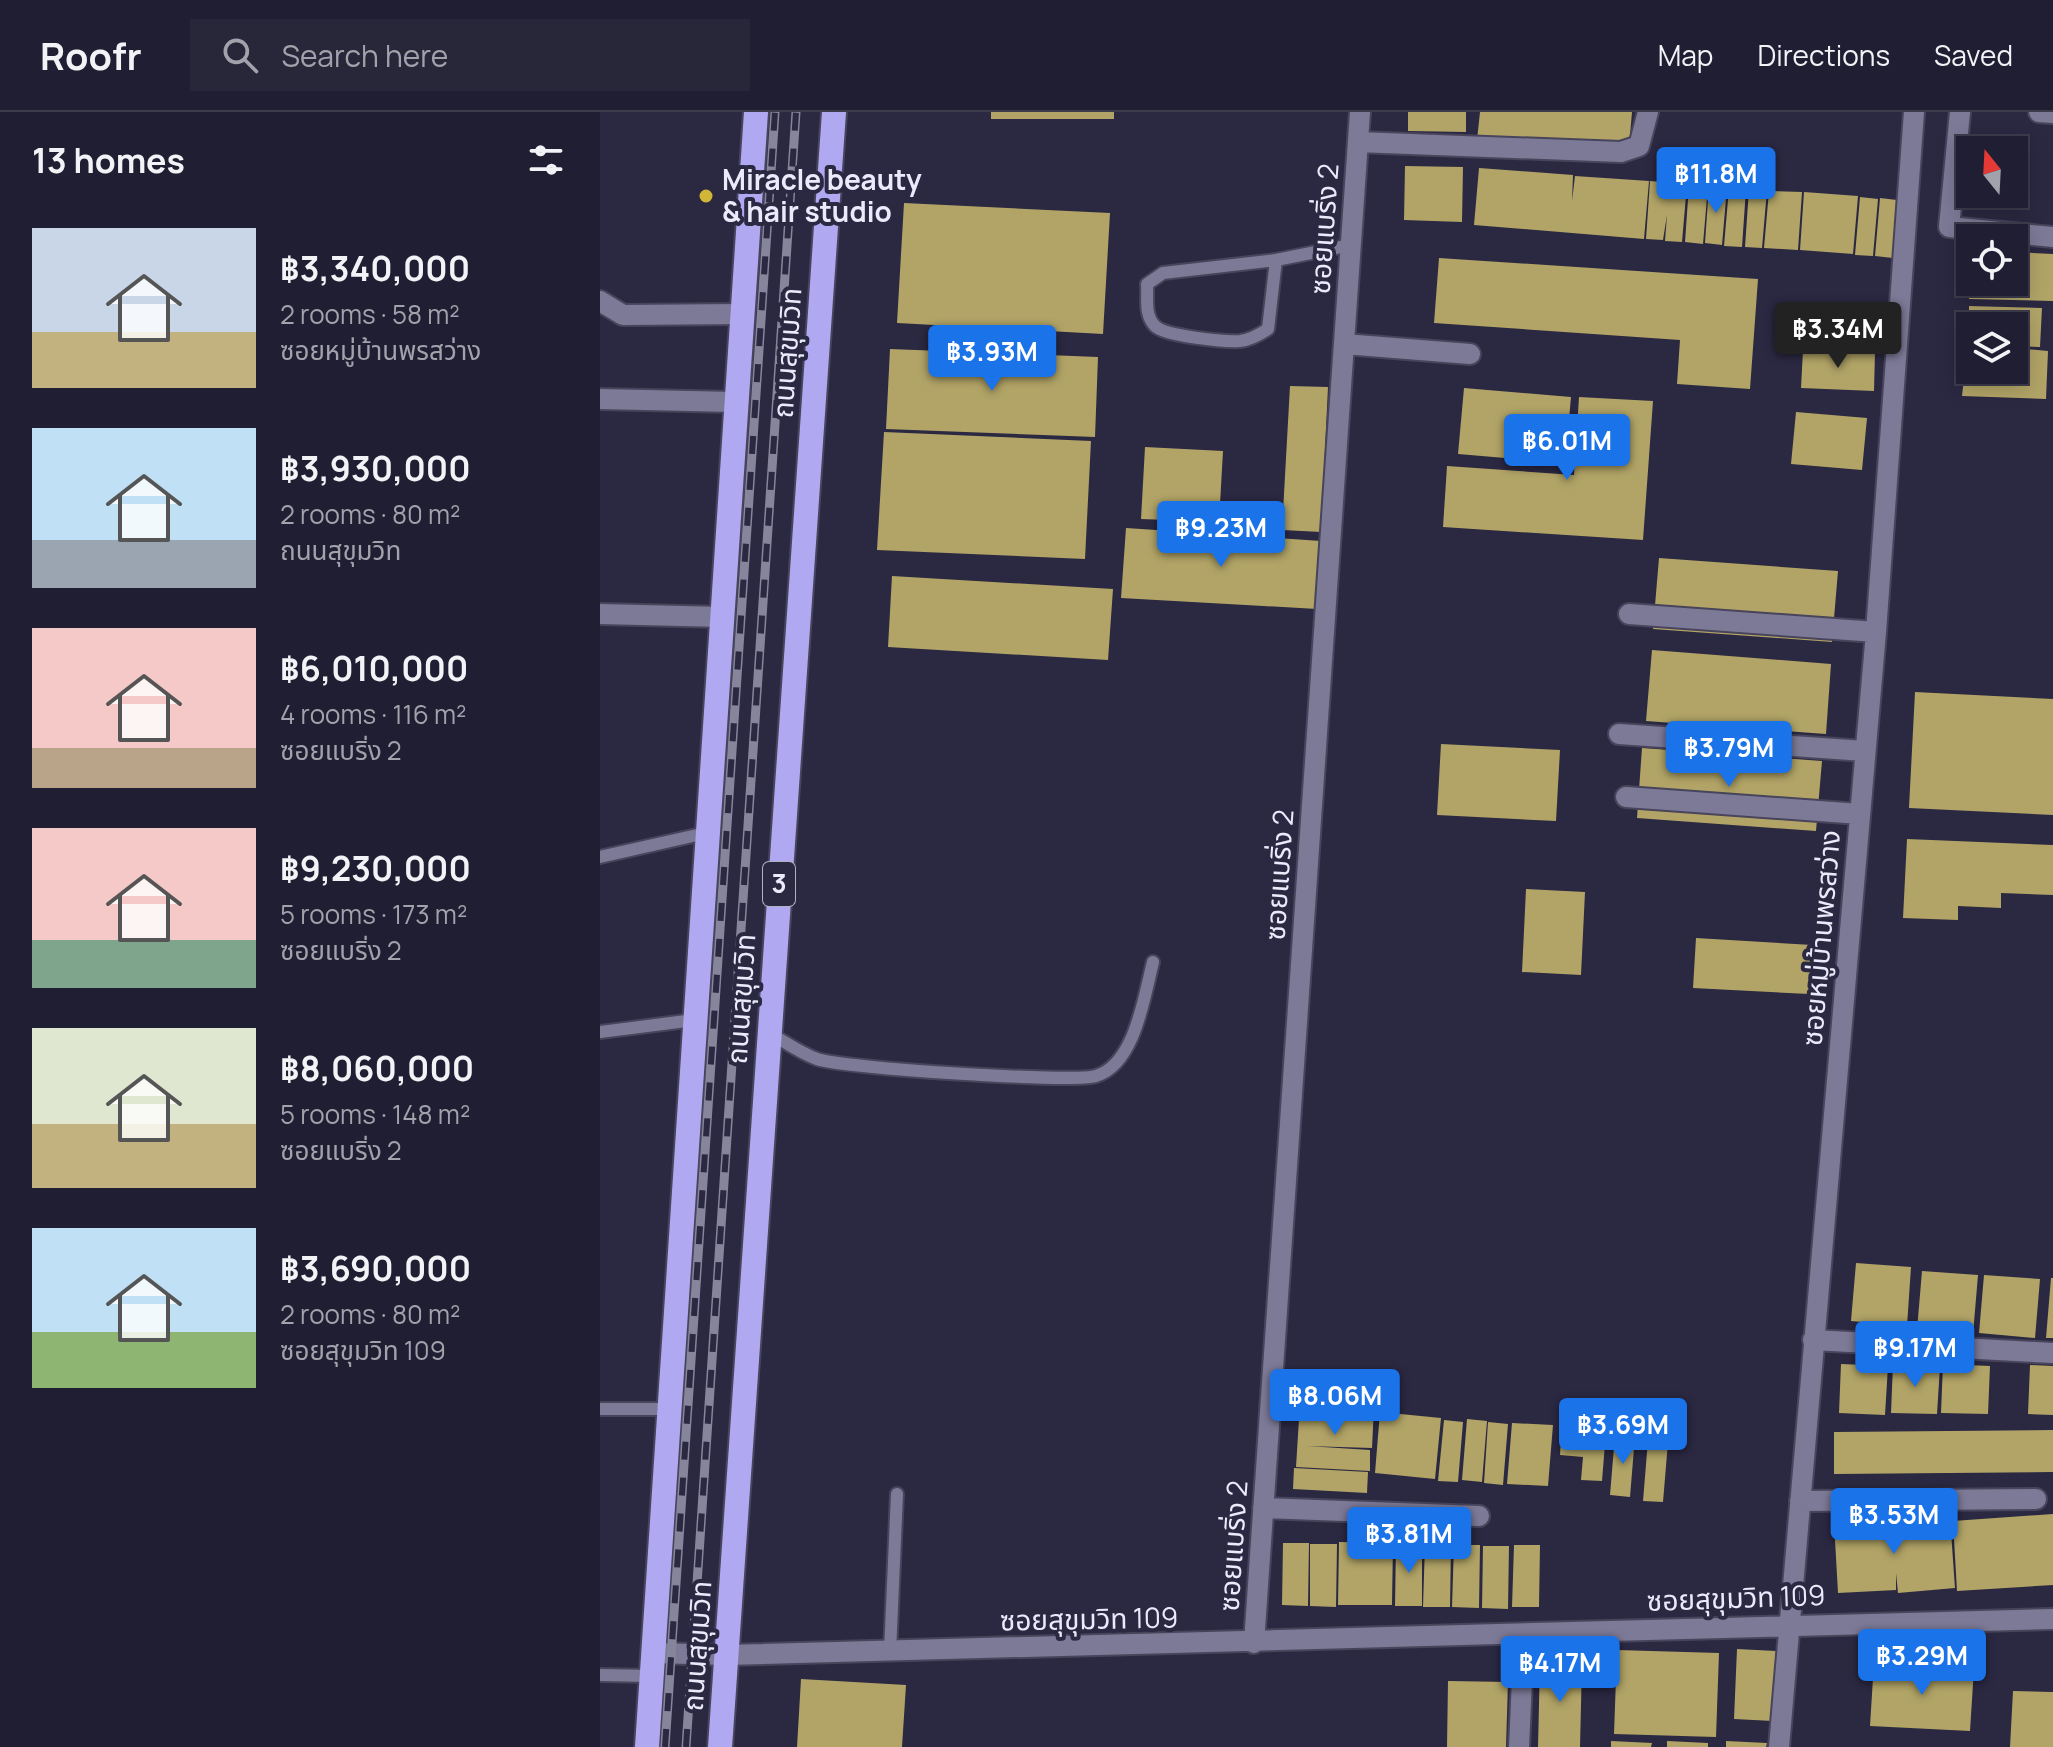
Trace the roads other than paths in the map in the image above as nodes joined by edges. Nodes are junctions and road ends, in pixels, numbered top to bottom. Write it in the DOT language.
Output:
graph roads {
  1 [pos="756,112"];
  2 [pos="834,112"];
  3 [pos="1360,112"];
  4 [pos="1648,112"];
  5 [pos="1914,112"];
  6 [pos="1960,112"];
  7 [pos="2039,112"];
  8 [pos="2053,113"];
  9 [pos="1358,142"];
  10 [pos="2053,237"];
  11 [pos="1351,245"];
  12 [pos="1276,260"];
  13 [pos="600,301"];
  14 [pos="741,314"];
  15 [pos="1344,344"];
  16 [pos="1470,354"];
  17 [pos="600,399"];
  18 [pos="735,402"];
  19 [pos="600,614"];
  20 [pos="1629,614"];
  21 [pos="723,617"];
  22 [pos="1876,632"];
  23 [pos="1619,734"];
  24 [pos="1865,751"];
  25 [pos="1626,797"];
  26 [pos="1860,814"];
  27 [pos="706,833"];
  28 [pos="600,857"];
  29 [pos="1153,962"];
  30 [pos="694,1020"];
  31 [pos="600,1032"];
  32 [pos="769,1033"];
  33 [pos="1813,1340"];
  34 [pos="2053,1353"];
  35 [pos="600,1409"];
  36 [pos="669,1409"];
  37 [pos="897,1494"];
  38 [pos="2036,1499"];
  39 [pos="1800,1501"];
  40 [pos="1263,1508"];
  41 [pos="1479,1516"];
  42 [pos="2053,1619"];
  43 [pos="1791,1624"];
  44 [pos="1524,1634"];
  45 [pos="1254,1643"];
  46 [pos="890,1652"];
  47 [pos="727,1655"];
  48 [pos="653,1665"];
  49 [pos="600,1675"];
  50 [pos="647,1747"];
  51 [pos="720,1747"];
  52 [pos="1519,1747"];
  53 [pos="1779,1747"];
  1 -- 14 [label="highway, ถนนสุขุมวิท"];
  2 -- 32 [label="highway, ถนนสุขุมวิท / 3"];
  3 -- 9 [label="street, ซอยแบริ่ง 2"];
  4 -- 9 [label="street"];
  5 -- 22 [label="street, ซอยหมู่บ้านพรสว่าง"];
  6 -- 10 [label="street"];
  7 -- 8 [label="street"];
  9 -- 11 [label="street, ซอยแบริ่ง 2"];
  11 -- 12 [label="lane"];
  11 -- 15 [label="street, ซอยแบริ่ง 2"];
  12 -- 12 [label="lane"];
  13 -- 14 [label="street"];
  14 -- 18 [label="highway, ถนนสุขุมวิท"];
  15 -- 16 [label="street"];
  15 -- 40 [label="street, ซอยแบริ่ง 2"];
  17 -- 18 [label="street"];
  18 -- 21 [label="highway, ถนนสุขุมวิท"];
  19 -- 21 [label="street"];
  20 -- 22 [label="street"];
  21 -- 27 [label="highway, ถนนสุขุมวิท"];
  22 -- 24 [label="street, ซอยหมู่บ้านพรสว่าง"];
  23 -- 24 [label="street"];
  24 -- 26 [label="street, ซอยหมู่บ้านพรสว่าง"];
  25 -- 26 [label="street"];
  26 -- 33 [label="street, ซอยหมู่บ้านพรสว่าง"];
  27 -- 28 [label="lane"];
  27 -- 30 [label="highway, ถนนสุขุมวิท"];
  29 -- 32 [label="lane"];
  30 -- 31 [label="lane"];
  30 -- 36 [label="highway, ถนนสุขุมวิท"];
  32 -- 47 [label="highway, ถนนสุขุมวิท / 3"];
  33 -- 34 [label="street"];
  33 -- 39 [label="street, ซอยหมู่บ้านพรสว่าง"];
  35 -- 36 [label="lane"];
  36 -- 48 [label="highway, ถนนสุขุมวิท"];
  37 -- 46 [label="lane"];
  38 -- 39 [label="street"];
  39 -- 43 [label="street, ซอยหมู่บ้านพรสว่าง"];
  40 -- 41 [label="street"];
  40 -- 45 [label="street, ซอยแบริ่ง 2"];
  42 -- 43 [label="street, ซอยสุขุมวิท 109"];
  43 -- 44 [label="street, ซอยสุขุมวิท 109"];
  43 -- 53 [label="street, ซอยหมู่บ้านพรสว่าง"];
  44 -- 45 [label="street, ซอยสุขุมวิท 109"];
  44 -- 52 [label="street"];
  45 -- 46 [label="street, ซอยสุขุมวิท 109"];
  46 -- 47 [label="street, ซอยสุขุมวิท 109"];
  47 -- 48 [label="street, ซอยสุขุมวิท 109"];
  47 -- 51 [label="highway, ถนนสุขุมวิท / 3"];
  48 -- 49 [label="lane"];
  48 -- 50 [label="highway, ถนนสุขุมวิท"];
}
